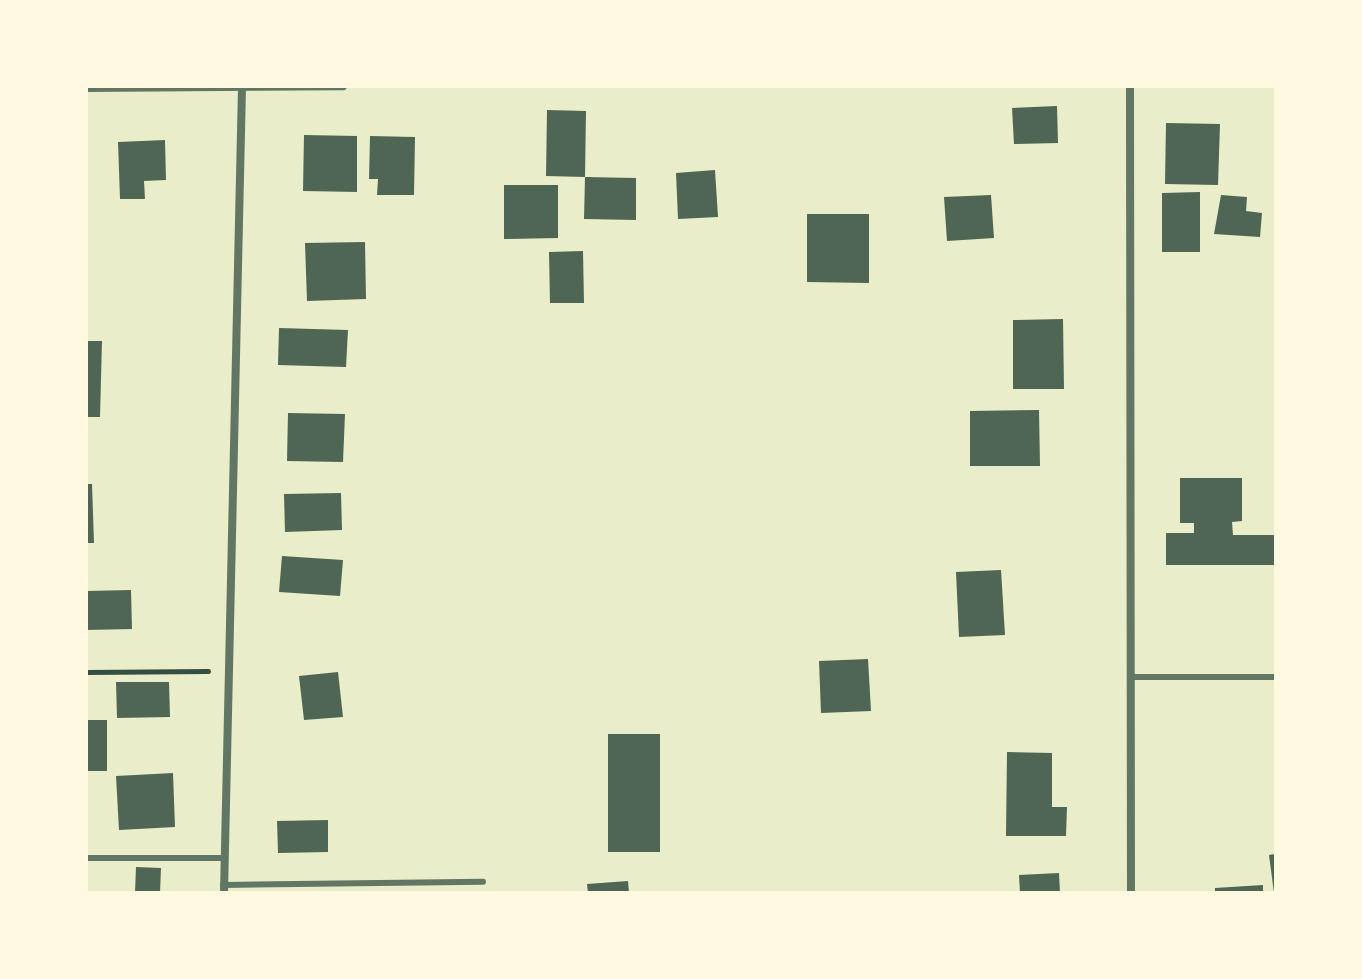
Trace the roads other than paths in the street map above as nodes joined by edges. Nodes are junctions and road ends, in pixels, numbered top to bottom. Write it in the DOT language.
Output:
graph roads {
  1 [pos="343,86"];
  2 [pos="1130,86"];
  3 [pos="86,88"];
  4 [pos="242,88"];
  5 [pos="1131,677"];
  6 [pos="1276,677"];
  7 [pos="86,858"];
  8 [pos="224,858"];
  9 [pos="483,882"];
  10 [pos="224,889"];
  11 [pos="1131,893"];
  1 -- 4 [label="street"];
  2 -- 5 [label="street"];
  3 -- 4 [label="street"];
  4 -- 8 [label="street"];
  5 -- 6 [label="lane"];
  5 -- 11 [label="street"];
  7 -- 8 [label="lane"];
  8 -- 10 [label="street"];
  9 -- 10 [label="lane"];
}
